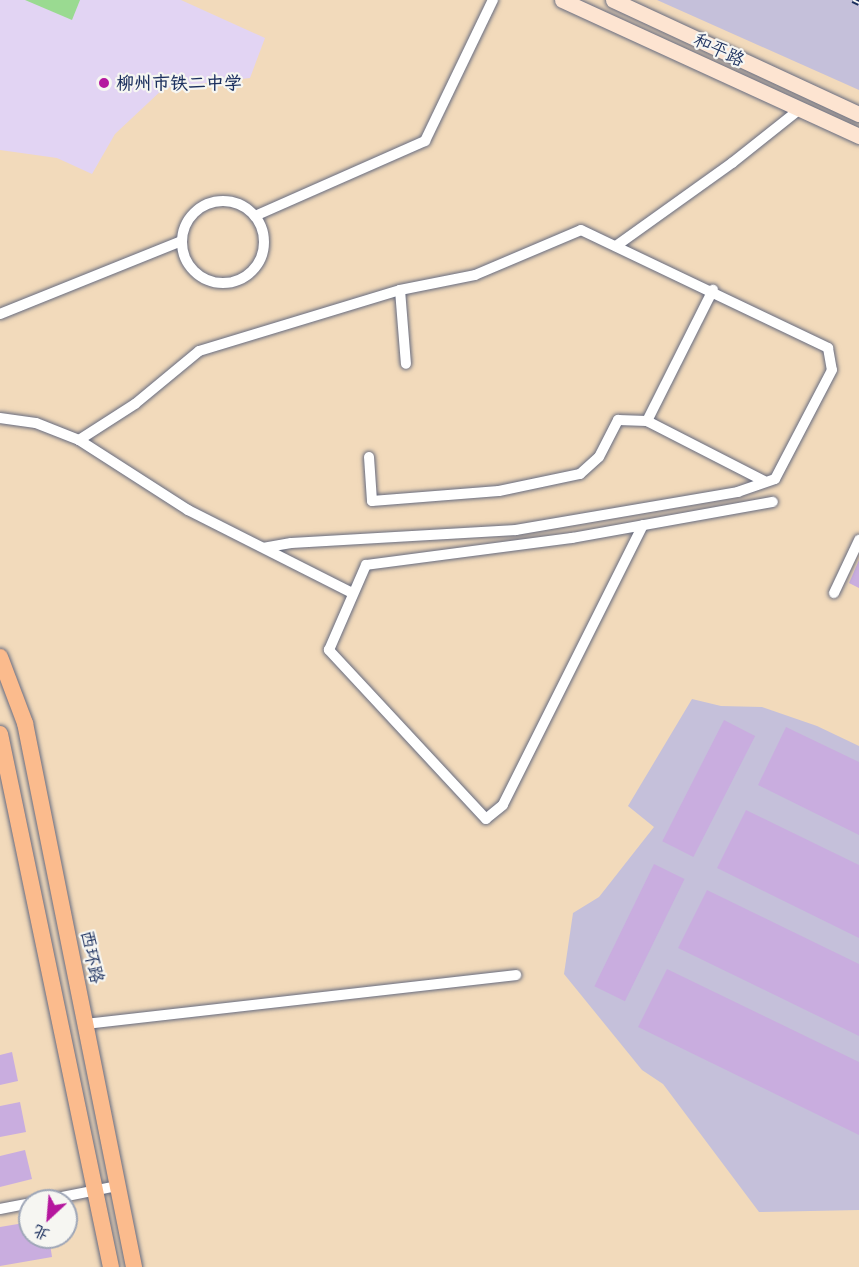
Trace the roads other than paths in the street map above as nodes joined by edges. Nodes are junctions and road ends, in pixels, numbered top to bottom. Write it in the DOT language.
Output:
graph roads {
  1 [pos="493,0"];
  2 [pos="562,0"];
  3 [pos="613,0"];
  4 [pos="800,109"];
  5 [pos="859,114"];
  6 [pos="859,136"];
  7 [pos="255,216"];
  8 [pos="182,241"];
  9 [pos="616,246"];
  10 [pos="400,290"];
  11 [pos="713,290"];
  12 [pos="0,314"];
  13 [pos="406,364"];
  14 [pos="0,418"];
  15 [pos="647,421"];
  16 [pos="79,440"];
  17 [pos="369,457"];
  18 [pos="764,481"];
  19 [pos="773,502"];
  20 [pos="644,525"];
  21 [pos="859,540"];
  22 [pos="264,549"];
  23 [pos="352,593"];
  24 [pos="834,593"];
  25 [pos="0,657"];
  26 [pos="0,734"];
  27 [pos="516,975"];
  28 [pos="86,1024"];
  29 [pos="117,1186"];
  30 [pos="95,1191"];
  31 [pos="78,1194"];
  32 [pos="18,1205"];
  33 [pos="0,1209"];
  34 [pos="111,1267"];
  35 [pos="134,1267"];
  1 -- 7 [label="street"];
  2 -- 4 [label="main road, 和平路"];
  3 -- 5 [label="main road, 和平路"];
  4 -- 6 [label="main road, 和平路"];
  4 -- 9 [label="street"];
  7 -- 8 [label="street"];
  7 -- 8 [label="street"];
  8 -- 12 [label="street"];
  9 -- 10 [label="street"];
  9 -- 11 [label="street"];
  10 -- 13 [label="street"];
  10 -- 16 [label="street"];
  11 -- 15 [label="street"];
  11 -- 18 [label="street"];
  14 -- 16 [label="street"];
  15 -- 17 [label="street"];
  15 -- 18 [label="street"];
  16 -- 22 [label="street"];
  18 -- 22 [label="street"];
  19 -- 20 [label="street"];
  20 -- 23 [label="street"];
  20 -- 23 [label="street"];
  21 -- 24 [label="street"];
  22 -- 23 [label="street"];
  25 -- 28 [label="main road, 西环路"];
  26 -- 30 [label="main road"];
  27 -- 28 [label="street"];
  28 -- 29 [label="main road, 西环路"];
  29 -- 30 [label="street"];
  29 -- 35 [label="main road, 西环路"];
  30 -- 31 [label="street"];
  30 -- 34 [label="main road"];
  32 -- 33 [label="street"];
}
